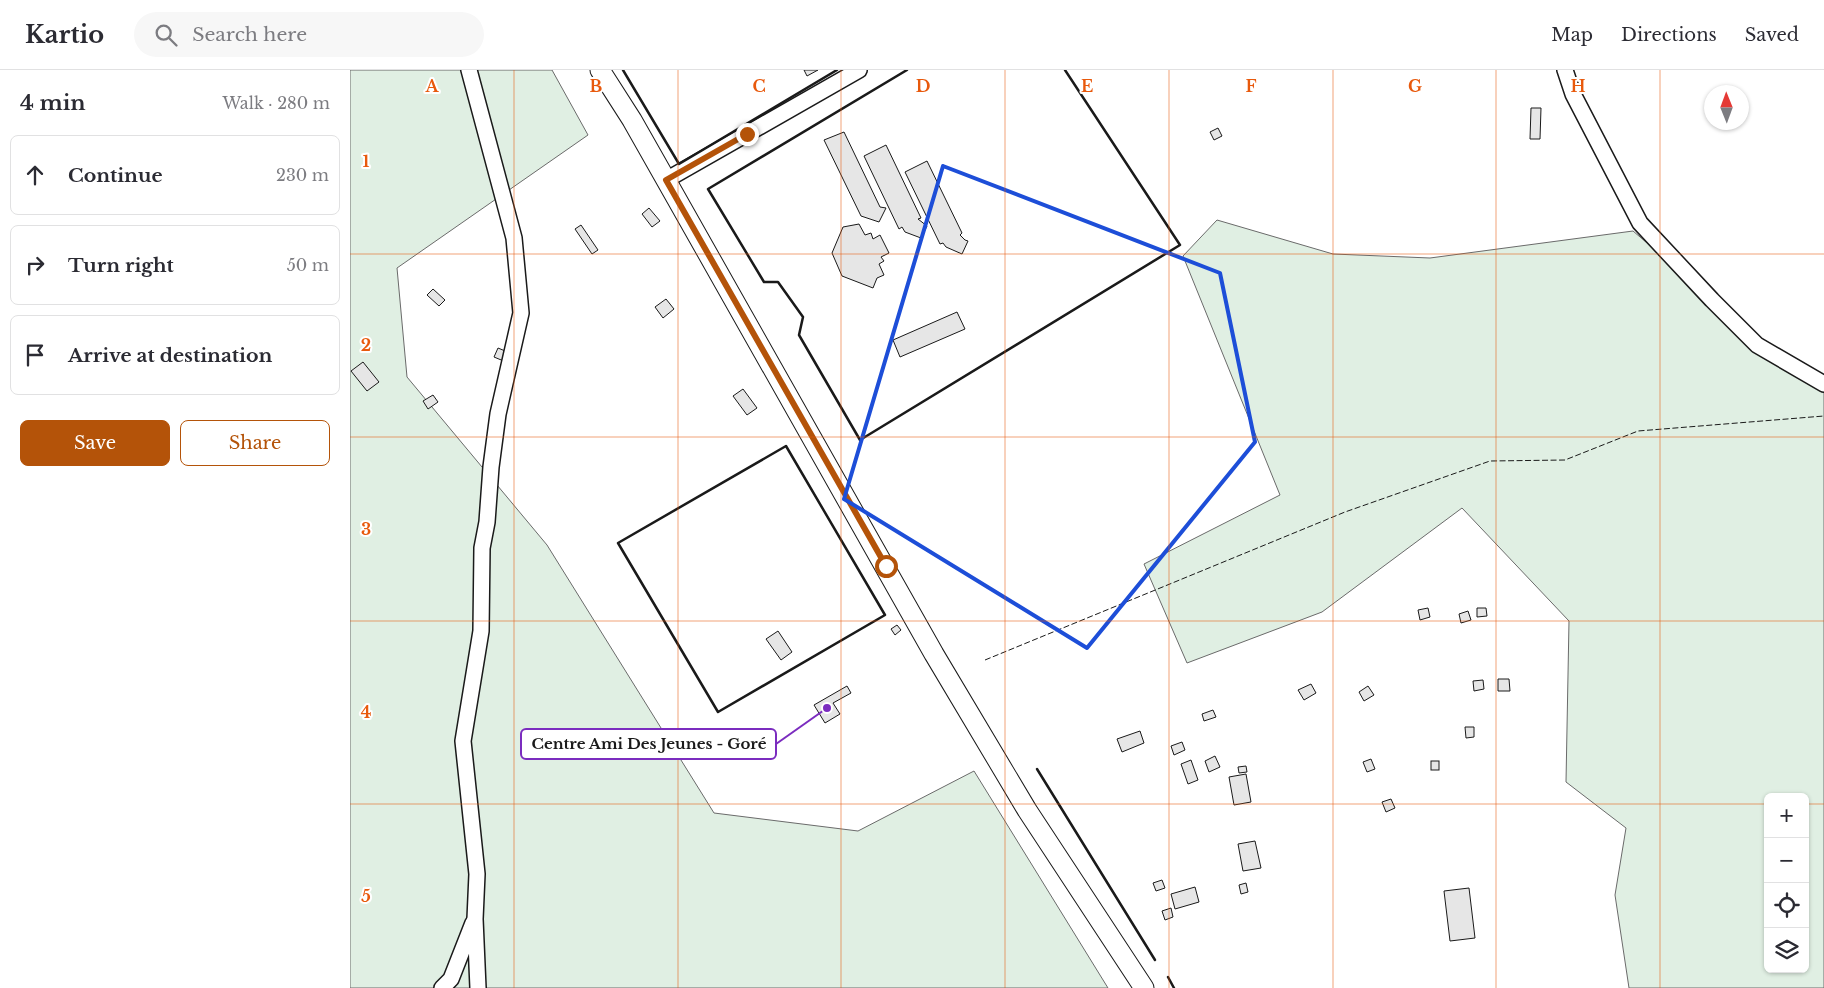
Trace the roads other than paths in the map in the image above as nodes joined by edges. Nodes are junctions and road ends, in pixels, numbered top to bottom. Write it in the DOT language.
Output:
graph roads {
  1 [pos="469,70"];
  2 [pos="600,70"];
  3 [pos="859,70"];
  4 [pos="1565,70"];
  5 [pos="666,180"];
  6 [pos="1824,384"];
  7 [pos="475,919"];
  8 [pos="442,988"];
  9 [pos="478,988"];
  10 [pos="1144,988"];
  1 -- 7 [label="street"];
  2 -- 5 [label="main road"];
  3 -- 5 [label="street"];
  4 -- 6 [label="street"];
  5 -- 10 [label="main road"];
  7 -- 8 [label="street"];
  7 -- 9 [label="street"];
}
